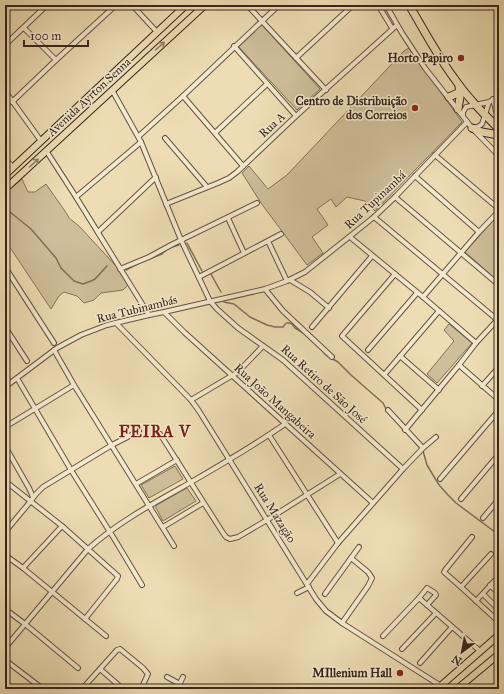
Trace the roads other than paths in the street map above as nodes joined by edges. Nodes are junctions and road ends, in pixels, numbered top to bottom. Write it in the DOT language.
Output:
graph roads {
  1 [pos="47,5"];
  2 [pos="116,5"];
  3 [pos="132,5"];
  4 [pos="186,5"];
  5 [pos="205,5"];
  6 [pos="247,5"];
  7 [pos="279,5"];
  8 [pos="353,5"];
  9 [pos="378,5"];
  10 [pos="386,5"];
  11 [pos="409,5"];
  12 [pos="262,21"];
  13 [pos="397,24"];
  14 [pos="24,28"];
  15 [pos="392,28"];
  16 [pos="157,32"];
  17 [pos="5,45"];
  18 [pos="234,46"];
  19 [pos="296,58"];
  20 [pos="56,60"];
  21 [pos="267,84"];
  22 [pos="460,88"];
  23 [pos="112,90"];
  24 [pos="326,90"];
  25 [pos="5,91"];
  26 [pos="183,96"];
  27 [pos="499,96"];
  28 [pos="449,97"];
  29 [pos="491,101"];
  30 [pos="12,102"];
  31 [pos="476,105"];
  32 [pos="458,110"];
  33 [pos="499,115"];
  34 [pos="296,116"];
  35 [pos="463,116"];
  36 [pos="485,116"];
  37 [pos="467,122"];
  38 [pos="472,128"];
  39 [pos="499,129"];
  40 [pos="215,133"];
  41 [pos="139,136"];
  42 [pos="499,136"];
  43 [pos="165,138"];
  44 [pos="41,141"];
  45 [pos="141,142"];
  46 [pos="47,152"];
  47 [pos="435,155"];
  48 [pos="499,156"];
  49 [pos="5,159"];
  50 [pos="243,166"];
  51 [pos="13,167"];
  52 [pos="5,175"];
  53 [pos="415,176"];
  54 [pos="156,177"];
  55 [pos="206,187"];
  56 [pos="5,189"];
  57 [pos="76,197"];
  58 [pos="395,197"];
  59 [pos="257,203"];
  60 [pos="166,204"];
  61 [pos="499,210"];
  62 [pos="374,217"];
  63 [pos="228,218"];
  64 [pos="98,232"];
  65 [pos="479,232"];
  66 [pos="281,234"];
  67 [pos="350,237"];
  68 [pos="180,240"];
  69 [pos="268,241"];
  70 [pos="244,253"];
  71 [pos="461,253"];
  72 [pos="372,256"];
  73 [pos="5,267"];
  74 [pos="120,269"];
  75 [pos="395,274"];
  76 [pos="442,275"];
  77 [pos="199,277"];
  78 [pos="289,281"];
  79 [pos="499,285"];
  80 [pos="265,289"];
  81 [pos="417,293"];
  82 [pos="423,297"];
  83 [pos="210,301"];
  84 [pos="329,308"];
  85 [pos="439,311"];
  86 [pos="164,312"];
  87 [pos="149,315"];
  88 [pos="498,320"];
  89 [pos="116,323"];
  90 [pos="5,327"];
  91 [pos="312,327"];
  92 [pos="54,343"];
  93 [pos="476,343"];
  94 [pos="263,346"];
  95 [pos="54,350"];
  96 [pos="368,350"];
  97 [pos="400,356"];
  98 [pos="332,357"];
  99 [pos="27,361"];
  100 [pos="459,365"];
  101 [pos="499,367"];
  102 [pos="384,375"];
  103 [pos="232,376"];
  104 [pos="17,378"];
  105 [pos="6,384"];
  106 [pos="74,385"];
  107 [pos="482,386"];
  108 [pos="439,390"];
  109 [pos="191,400"];
  110 [pos="499,400"];
  111 [pos="35,408"];
  112 [pos="388,410"];
  113 [pos="422,410"];
  114 [pos="499,410"];
  115 [pos="286,424"];
  116 [pos="5,427"];
  117 [pos="405,430"];
  118 [pos="139,431"];
  119 [pos="160,434"];
  120 [pos="269,435"];
  121 [pos="436,436"];
  122 [pos="5,446"];
  123 [pos="112,446"];
  124 [pos="421,450"];
  125 [pos="499,454"];
  126 [pos="230,459"];
  127 [pos="177,460"];
  128 [pos="403,469"];
  129 [pos="71,470"];
  130 [pos="340,474"];
  131 [pos="440,479"];
  132 [pos="5,481"];
  133 [pos="190,482"];
  134 [pos="136,484"];
  135 [pos="308,494"];
  136 [pos="33,497"];
  137 [pos="461,498"];
  138 [pos="499,499"];
  139 [pos="30,502"];
  140 [pos="203,503"];
  141 [pos="373,504"];
  142 [pos="150,506"];
  143 [pos="483,518"];
  144 [pos="267,520"];
  145 [pos="62,526"];
  146 [pos="163,528"];
  147 [pos="5,532"];
  148 [pos="110,532"];
  149 [pos="472,537"];
  150 [pos="338,542"];
  151 [pos="174,546"];
  152 [pos="359,547"];
  153 [pos="88,549"];
  154 [pos="491,554"];
  155 [pos="5,555"];
  156 [pos="351,558"];
  157 [pos="23,568"];
  158 [pos="499,576"];
  159 [pos="142,585"];
  160 [pos="490,585"];
  161 [pos="308,586"];
  162 [pos="461,587"];
  163 [pos="52,592"];
  164 [pos="297,594"];
  165 [pos="325,594"];
  166 [pos="482,594"];
  167 [pos="499,594"];
  168 [pos="418,598"];
  169 [pos="476,601"];
  170 [pos="427,605"];
  171 [pos="5,609"];
  172 [pos="499,610"];
  173 [pos="326,611"];
  174 [pos="436,613"];
  175 [pos="324,616"];
  176 [pos="85,619"];
  177 [pos="499,622"];
  178 [pos="342,623"];
  179 [pos="25,624"];
  180 [pos="452,627"];
  181 [pos="499,635"];
  182 [pos="106,636"];
  183 [pos="383,636"];
  184 [pos="5,648"];
  185 [pos="402,649"];
  186 [pos="480,651"];
  187 [pos="499,654"];
  188 [pos="5,660"];
  189 [pos="420,663"];
  190 [pos="78,668"];
  191 [pos="100,669"];
  192 [pos="167,677"];
  193 [pos="184,677"];
  194 [pos="180,684"];
  195 [pos="439,687"];
  196 [pos="43,689"];
  197 [pos="82,689"];
  198 [pos="123,689"];
  199 [pos="141,689"];
  200 [pos="177,689"];
  201 [pos="457,689"];
  1 -- 14 [label="street"];
  2 -- 20 [label="street"];
  3 -- 16 [label="street"];
  4 -- 16 [label="main road, Avenida Ayrton Senna"];
  23 -- 5 [label="main road, Avenida Ayrton Senna, one-way"];
  6 -- 12 [label="street"];
  7 -- 12 [label="street"];
  8 -- 19 [label="street"];
  9 -- 15 [label="street"];
  10 -- 13 [label="street"];
  11 -- 22 [label="highway"];
  12 -- 18 [label="street"];
  12 -- 19 [label="street"];
  13 -- 15 [label="street, Rua A"];
  13 -- 28 [label="street"];
  14 -- 17 [label="street"];
  14 -- 20 [label="street"];
  15 -- 24 [label="street, Rua A"];
  16 -- 44 [label="main road, Avenida Ayrton Senna"];
  18 -- 21 [label="street"];
  18 -- 26 [label="street"];
  19 -- 24 [label="street"];
  20 -- 30 [label="street"];
  21 -- 34 [label="street"];
  21 -- 40 [label="street"];
  22 -- 28 [label="highway"];
  22 -- 31 [label="highway"];
  22 -- 32 [label="highway"];
  23 -- 41 [label="street, Rua Retiro de São José"];
  23 -- 46 [label="main road, Avenida Ayrton Senna"];
  24 -- 34 [label="street, Rua A"];
  25 -- 30 [label="street"];
  26 -- 40 [label="street"];
  26 -- 41 [label="street"];
  27 -- 29 [label="street"];
  28 -- 32 [label="street"];
  29 -- 31 [label="street"];
  29 -- 33 [label="street"];
  29 -- 36 [label="street"];
  30 -- 44 [label="street"];
  31 -- 35 [label="street"];
  31 -- 36 [label="highway"];
  32 -- 35 [label="street"];
  34 -- 50 [label="street, Rua A"];
  35 -- 37 [label="street"];
  36 -- 38 [label="street"];
  36 -- 39 [label="highway"];
  37 -- 38 [label="street"];
  37 -- 47 [label="street, Rua Tupinambá"];
  38 -- 42 [label="highway"];
  38 -- 48 [label="street"];
  40 -- 50 [label="street"];
  41 -- 45 [label="street, Rua Retiro de São José"];
  43 -- 55 [label="street"];
  44 -- 51 [label="main road, Avenida Ayrton Senna"];
  45 -- 54 [label="street, Rua Retiro de São José"];
  45 -- 57 [label="street"];
  56 -- 46 [label="main road, Avenida Ayrton Senna, one-way"];
  46 -- 57 [label="street"];
  47 -- 53 [label="street, Rua Tupinambá"];
  47 -- 61 [label="street"];
  49 -- 51 [label="street"];
  50 -- 55 [label="street, Rua A"];
  51 -- 52 [label="main road, Avenida Ayrton Senna"];
  53 -- 58 [label="street, Rua Tupinambá"];
  53 -- 65 [label="street"];
  54 -- 60 [label="street, Rua Retiro de São José"];
  54 -- 64 [label="street"];
  55 -- 60 [label="street, Rua A"];
  57 -- 64 [label="street"];
  58 -- 62 [label="street, Rua Tupinambá"];
  58 -- 71 [label="street"];
  59 -- 63 [label="street"];
  60 -- 68 [label="street, Rua Retiro de São José"];
  61 -- 65 [label="street"];
  62 -- 67 [label="street, Rua Tupinambá"];
  62 -- 76 [label="street"];
  63 -- 68 [label="street"];
  63 -- 70 [label="street"];
  64 -- 74 [label="street"];
  65 -- 71 [label="street"];
  66 -- 69 [label="street"];
  67 -- 72 [label="street"];
  67 -- 78 [label="street, Rua Tupinambá"];
  68 -- 74 [label="street"];
  68 -- 77 [label="street, Rua Retiro de São José"];
  69 -- 70 [label="street"];
  69 -- 78 [label="street"];
  70 -- 77 [label="street"];
  71 -- 76 [label="street"];
  71 -- 79 [label="street"];
  72 -- 75 [label="street"];
  72 -- 84 [label="street"];
  73 -- 92 [label="street"];
  74 -- 87 [label="street"];
  75 -- 81 [label="street"];
  75 -- 102 [label="street"];
  76 -- 82 [label="street"];
  76 -- 88 [label="street"];
  77 -- 83 [label="street, Rua Retiro de São José"];
  78 -- 80 [label="street, Rua Tubinambás"];
  78 -- 84 [label="street"];
  80 -- 83 [label="street, Rua Tubinambás"];
  80 -- 98 [label="street"];
  81 -- 82 [label="street"];
  81 -- 96 [label="street"];
  82 -- 85 [label="street"];
  83 -- 86 [label="street, Rua Tubinambás"];
  83 -- 94 [label="street, Rua Retiro de São José"];
  84 -- 91 [label="street"];
  85 -- 93 [label="street"];
  85 -- 97 [label="street"];
  86 -- 87 [label="street, Rua Tubinambás"];
  86 -- 103 [label="street, Rua João Mangabeira"];
  87 -- 89 [label="street, Rua Tubinambás"];
  88 -- 93 [label="street"];
  89 -- 95 [label="street, Rua Tubinambás"];
  89 -- 109 [label="street, Rua Mazagão"];
  90 -- 99 [label="street"];
  93 -- 100 [label="street"];
  94 -- 103 [label="street"];
  94 -- 128 [label="street, Rua Retiro de São José"];
  95 -- 104 [label="street, Rua Tubinambás"];
  95 -- 106 [label="street"];
  97 -- 102 [label="street"];
  97 -- 108 [label="street"];
  100 -- 107 [label="street"];
  100 -- 108 [label="street"];
  101 -- 107 [label="street"];
  102 -- 113 [label="street"];
  103 -- 109 [label="street"];
  103 -- 115 [label="street, Rua João Mangabeira"];
  104 -- 105 [label="street, Rua Tubinambás"];
  104 -- 111 [label="street"];
  106 -- 111 [label="street"];
  106 -- 123 [label="street"];
  107 -- 110 [label="street"];
  108 -- 113 [label="street"];
  109 -- 126 [label="street, Rua Mazagão"];
  111 -- 116 [label="street"];
  111 -- 129 [label="street"];
  112 -- 117 [label="street"];
  113 -- 117 [label="street"];
  114 -- 131 [label="street"];
  115 -- 120 [label="street"];
  115 -- 130 [label="street, Rua João Mangabeira"];
  117 -- 124 [label="street"];
  118 -- 123 [label="street"];
  119 -- 127 [label="street"];
  120 -- 126 [label="street"];
  120 -- 135 [label="street"];
  121 -- 124 [label="street"];
  122 -- 136 [label="street"];
  123 -- 129 [label="street"];
  123 -- 134 [label="street"];
  124 -- 128 [label="street"];
  125 -- 137 [label="street"];
  126 -- 133 [label="street"];
  126 -- 144 [label="street, Rua Mazagão"];
  127 -- 133 [label="street"];
  127 -- 134 [label="street"];
  128 -- 141 [label="street"];
  129 -- 136 [label="street"];
  129 -- 148 [label="street"];
  130 -- 135 [label="street"];
  130 -- 141 [label="street, Rua João Mangabeira"];
  132 -- 139 [label="street"];
  133 -- 140 [label="street"];
  133 -- 142 [label="street"];
  134 -- 142 [label="street"];
  135 -- 144 [label="street"];
  135 -- 150 [label="street"];
  136 -- 139 [label="street"];
  138 -- 143 [label="street"];
  139 -- 145 [label="street"];
  139 -- 147 [label="street"];
  140 -- 144 [label="street"];
  140 -- 146 [label="street"];
  141 -- 150 [label="street"];
  142 -- 146 [label="street"];
  142 -- 148 [label="street"];
  144 -- 161 [label="street, Rua Mazagão"];
  145 -- 153 [label="street"];
  145 -- 157 [label="street"];
  146 -- 151 [label="street"];
  148 -- 153 [label="street"];
  148 -- 159 [label="street"];
  149 -- 162 [label="street"];
  150 -- 161 [label="street"];
  152 -- 156 [label="street"];
  153 -- 163 [label="street"];
  153 -- 176 [label="street"];
  154 -- 162 [label="street"];
  155 -- 157 [label="street"];
  156 -- 165 [label="street"];
  156 -- 178 [label="street"];
  157 -- 163 [label="street"];
  158 -- 160 [label="street"];
  160 -- 166 [label="street"];
  160 -- 167 [label="street"];
  161 -- 164 [label="street"];
  161 -- 173 [label="street, Rua Mazagão"];
  162 -- 169 [label="street"];
  163 -- 176 [label="street"];
  163 -- 179 [label="street"];
  166 -- 169 [label="street"];
  166 -- 172 [label="street"];
  168 -- 170 [label="street"];
  168 -- 170 [label="street"];
  168 -- 183 [label="street"];
  169 -- 177 [label="street"];
  170 -- 174 [label="street"];
  171 -- 179 [label="street"];
  173 -- 175 [label="street"];
  173 -- 178 [label="street, Rua Mazagão"];
  174 -- 180 [label="street"];
  174 -- 185 [label="street"];
  176 -- 182 [label="street"];
  178 -- 195 [label="street, Rua Mazagão"];
  179 -- 184 [label="street"];
  179 -- 190 [label="street"];
  180 -- 186 [label="street"];
  180 -- 189 [label="street"];
  181 -- 186 [label="main road"];
  186 -- 195 [label="main road"];
  187 -- 201 [label="main road"];
  188 -- 196 [label="street"];
  191 -- 197 [label="street"];
  191 -- 198 [label="street"];
  191 -- 199 [label="street"];
  192 -- 194 [label="street"];
  193 -- 194 [label="street"];
  194 -- 200 [label="street"];
}
